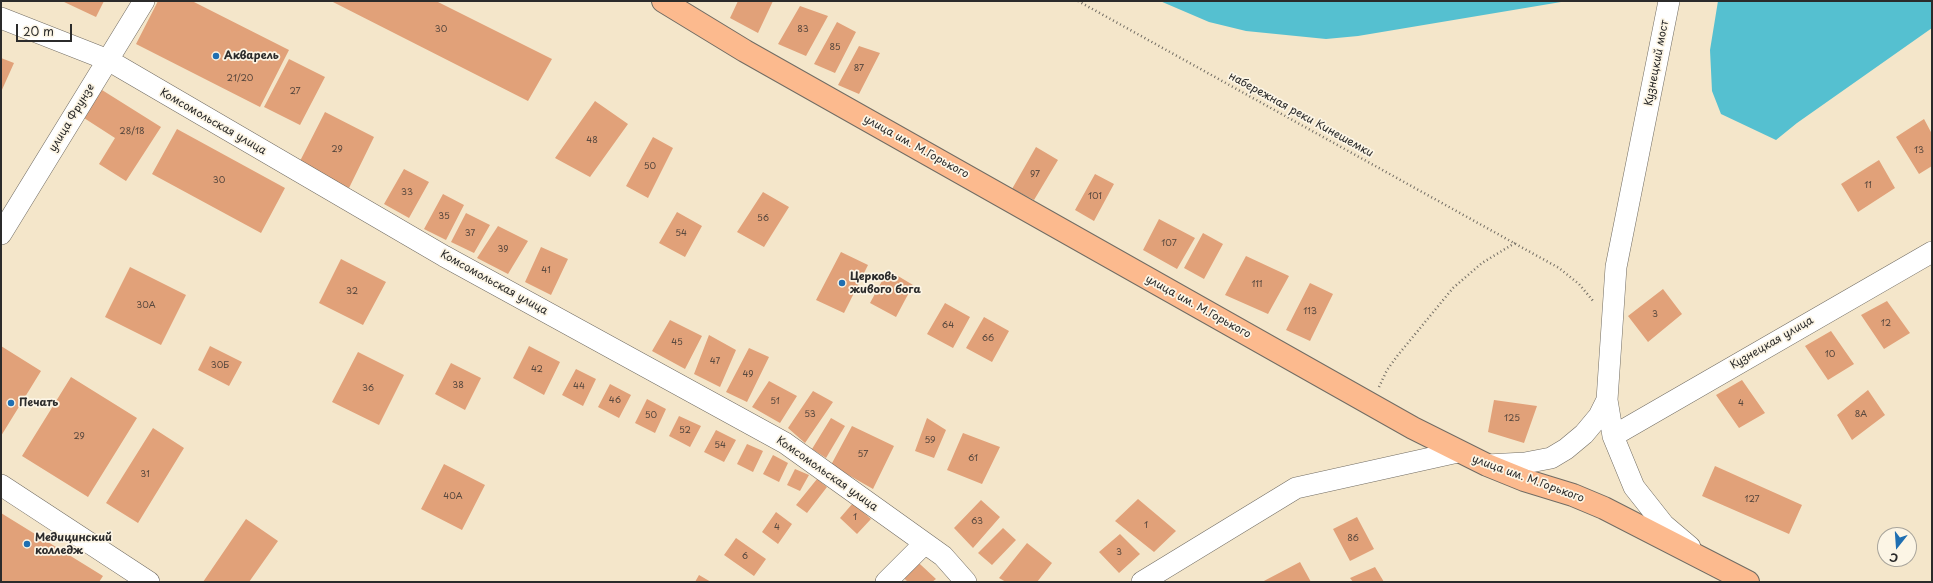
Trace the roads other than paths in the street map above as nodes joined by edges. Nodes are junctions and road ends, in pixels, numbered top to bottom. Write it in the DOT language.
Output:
graph roads {
  1 [pos="144,1"];
  2 [pos="663,1"];
  3 [pos="1669,1"];
  4 [pos="1,18"];
  5 [pos="108,60"];
  6 [pos="1,234"];
  7 [pos="1932,252"];
  8 [pos="1607,400"];
  9 [pos="1613,436"];
  10 [pos="1458,452"];
  11 [pos="1487,465"];
  12 [pos="1,485"];
  13 [pos="924,544"];
  14 [pos="1699,556"];
  15 [pos="149,582"];
  16 [pos="886,582"];
  17 [pos="966,582"];
  18 [pos="1142,582"];
  19 [pos="1748,582"];
  1 -- 5 [label="street, улица Фрунзе"];
  2 -- 10 [label="main road, улица им. М.Горького"];
  3 -- 8 [label="street, Кузнецкий мост"];
  4 -- 5 [label="street, Комсомольская улица"];
  5 -- 6 [label="street, улица Фрунзе"];
  5 -- 13 [label="street, Комсомольская улица"];
  7 -- 9 [label="street, Кузнецкая улица"];
  8 -- 9 [label="street"];
  8 -- 11 [label="street"];
  9 -- 14 [label="street"];
  10 -- 11 [label="main road, улица им. М.Горького"];
  10 -- 18 [label="street"];
  11 -- 14 [label="main road, улица им. М.Горького"];
  12 -- 15 [label="street"];
  13 -- 16 [label="street"];
  13 -- 17 [label="street, Комсомольская улица"];
  14 -- 19 [label="main road, улица им. М.Горького"];
}
